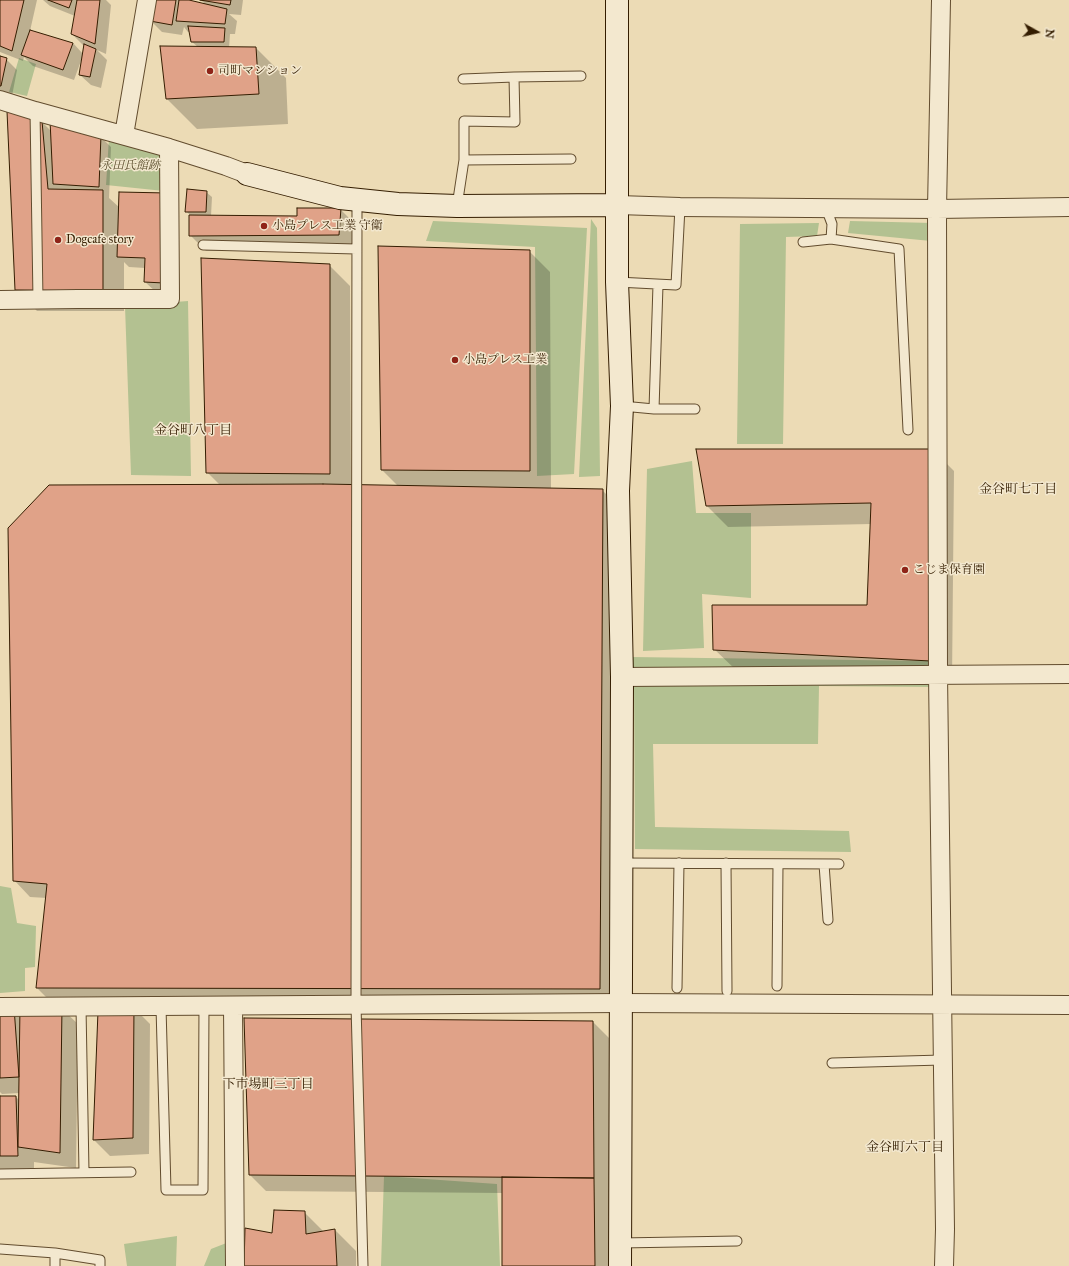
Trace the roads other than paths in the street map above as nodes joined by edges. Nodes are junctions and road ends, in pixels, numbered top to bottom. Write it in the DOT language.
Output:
graph roads {
  1 [pos="147,0"];
  2 [pos="617,0"];
  3 [pos="941,0"];
  4 [pos="581,76"];
  5 [pos="514,77"];
  6 [pos="463,79"];
  7 [pos="0,100"];
  8 [pos="35,111"];
  9 [pos="124,136"];
  10 [pos="169,148"];
  11 [pos="571,159"];
  12 [pos="464,160"];
  13 [pos="246,174"];
  14 [pos="357,200"];
  15 [pos="618,205"];
  16 [pos="457,206"];
  17 [pos="680,207"];
  18 [pos="1069,207"];
  19 [pos="826,208"];
  20 [pos="937,209"];
  21 [pos="831,239"];
  22 [pos="803,242"];
  23 [pos="203,245"];
  24 [pos="356,249"];
  25 [pos="617,282"];
  26 [pos="658,285"];
  27 [pos="0,300"];
  28 [pos="38,300"];
  29 [pos="622,406"];
  30 [pos="654,409"];
  31 [pos="695,409"];
  32 [pos="908,430"];
  33 [pos="938,674"];
  34 [pos="1069,674"];
  35 [pos="622,677"];
  36 [pos="621,863"];
  37 [pos="679,863"];
  38 [pos="726,863"];
  39 [pos="778,864"];
  40 [pos="824,864"];
  41 [pos="839,864"];
  42 [pos="828,920"];
  43 [pos="777,986"];
  44 [pos="677,988"];
  45 [pos="727,991"];
  46 [pos="620,1003"];
  47 [pos="356,1005"];
  48 [pos="942,1005"];
  49 [pos="1069,1005"];
  50 [pos="204,1006"];
  51 [pos="233,1006"];
  52 [pos="0,1007"];
  53 [pos="81,1007"];
  54 [pos="161,1007"];
  55 [pos="942,1060"];
  56 [pos="832,1063"];
  57 [pos="84,1172"];
  58 [pos="131,1172"];
  59 [pos="0,1174"];
  60 [pos="737,1241"];
  61 [pos="620,1243"];
  62 [pos="0,1248"];
  63 [pos="55,1253"];
  64 [pos="55,1266"];
  65 [pos="100,1266"];
  66 [pos="235,1266"];
  67 [pos="364,1266"];
  68 [pos="620,1266"];
  69 [pos="944,1266"];
  1 -- 9 [label="street"];
  2 -- 15 [label="street"];
  3 -- 20 [label="street"];
  4 -- 5 [label="lane"];
  5 -- 6 [label="lane"];
  5 -- 12 [label="lane"];
  7 -- 8 [label="street"];
  8 -- 9 [label="street"];
  8 -- 28 [label="lane"];
  9 -- 10 [label="street"];
  10 -- 13 [label="street"];
  10 -- 28 [label="street"];
  11 -- 12 [label="lane"];
  12 -- 16 [label="lane"];
  13 -- 14 [label="street"];
  14 -- 16 [label="street"];
  14 -- 24 [label="lane"];
  15 -- 16 [label="street"];
  15 -- 17 [label="street"];
  15 -- 25 [label="street"];
  17 -- 19 [label="street"];
  17 -- 26 [label="lane"];
  18 -- 20 [label="street"];
  19 -- 20 [label="street"];
  19 -- 21 [label="lane"];
  20 -- 33 [label="street"];
  21 -- 22 [label="lane"];
  21 -- 32 [label="lane"];
  23 -- 24 [label="lane"];
  24 -- 47 [label="lane"];
  25 -- 26 [label="lane"];
  25 -- 29 [label="street"];
  26 -- 30 [label="lane"];
  27 -- 28 [label="street"];
  29 -- 30 [label="lane"];
  29 -- 35 [label="street"];
  30 -- 31 [label="lane"];
  33 -- 34 [label="street"];
  33 -- 35 [label="street"];
  33 -- 48 [label="street"];
  35 -- 36 [label="street"];
  36 -- 37 [label="lane"];
  36 -- 46 [label="street"];
  37 -- 38 [label="lane"];
  37 -- 44 [label="lane"];
  38 -- 39 [label="lane"];
  38 -- 45 [label="lane"];
  39 -- 40 [label="lane"];
  39 -- 43 [label="lane"];
  40 -- 41 [label="lane"];
  40 -- 42 [label="lane"];
  46 -- 47 [label="street"];
  46 -- 48 [label="street"];
  46 -- 61 [label="street"];
  47 -- 51 [label="street"];
  47 -- 67 [label="lane"];
  48 -- 49 [label="street"];
  48 -- 55 [label="street"];
  50 -- 51 [label="street"];
  50 -- 54 [label="street"];
  50 -- 54 [label="lane"];
  51 -- 66 [label="street"];
  52 -- 53 [label="street"];
  53 -- 54 [label="street"];
  53 -- 57 [label="lane"];
  55 -- 56 [label="lane"];
  55 -- 69 [label="street"];
  57 -- 58 [label="lane"];
  57 -- 59 [label="lane"];
  60 -- 61 [label="lane"];
  61 -- 68 [label="street"];
  62 -- 63 [label="lane"];
  63 -- 64 [label="lane"];
  63 -- 65 [label="lane"];
}
